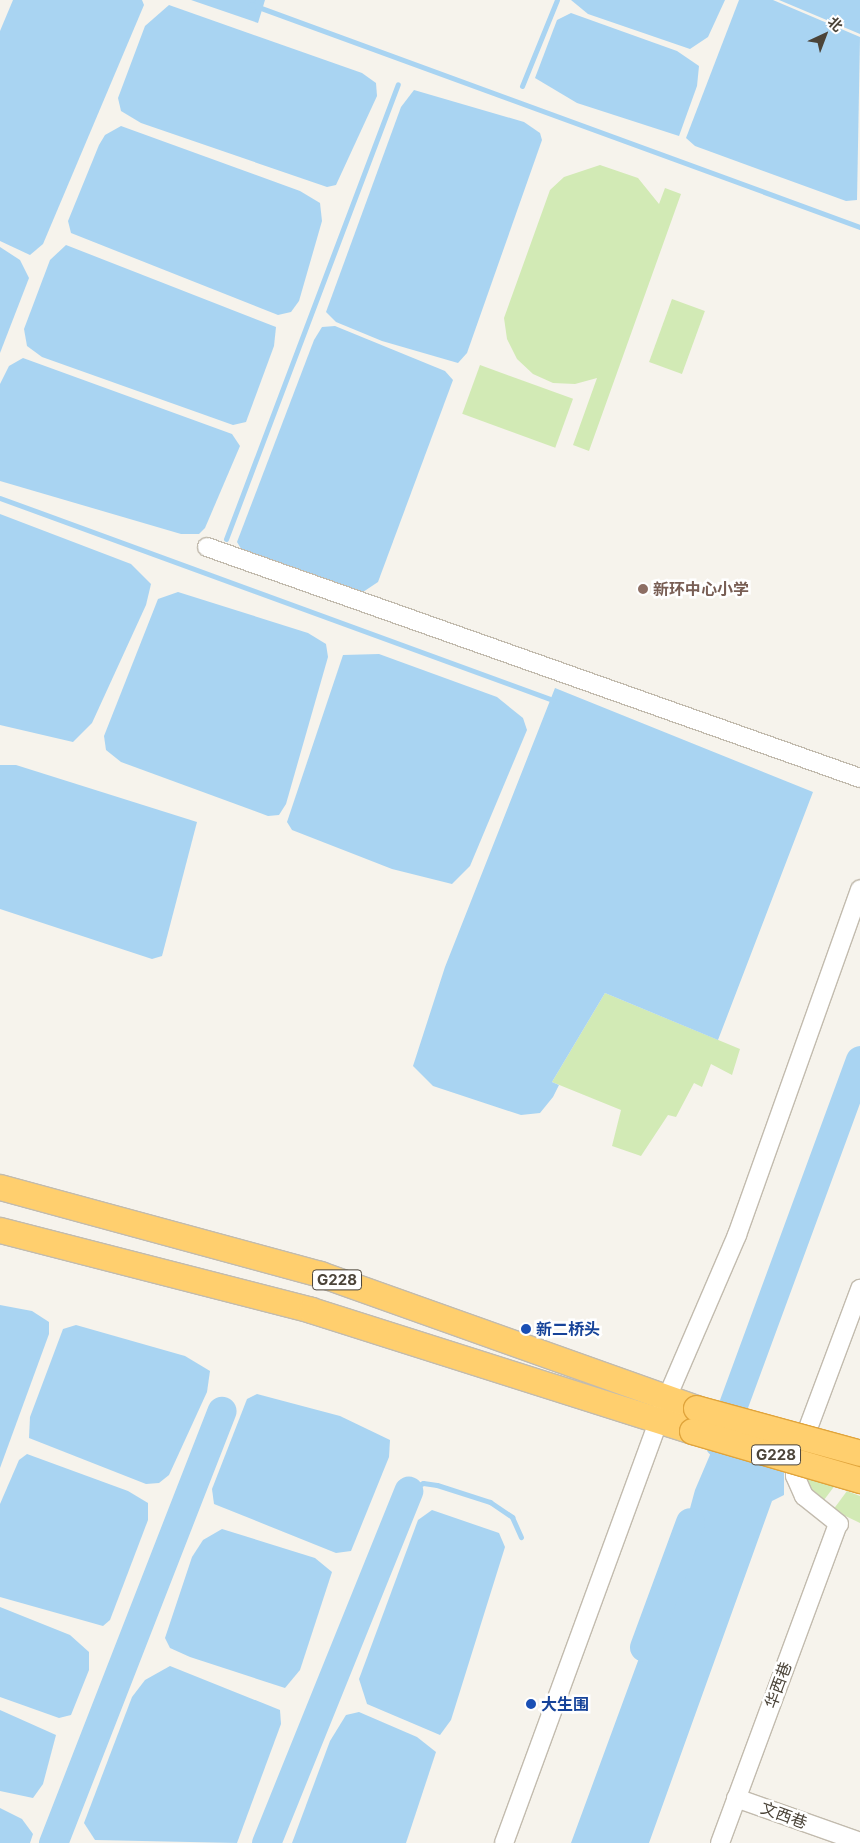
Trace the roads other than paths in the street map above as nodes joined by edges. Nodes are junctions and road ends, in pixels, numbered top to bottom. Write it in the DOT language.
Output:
graph roads {
  1 [pos="207,547"];
  2 [pos="860,778"];
  3 [pos="860,890"];
  4 [pos="0,1187"];
  5 [pos="0,1230"];
  6 [pos="860,1289"];
  7 [pos="662,1411"];
  8 [pos="694,1420"];
  9 [pos="860,1453"];
  10 [pos="860,1480"];
  11 [pos="736,1798"];
  12 [pos="860,1842"];
  13 [pos="504,1843"];
  14 [pos="720,1843"];
  1 -- 2 [label="street"];
  3 -- 7 [label="street"];
  4 -- 7 [label="highway, G228"];
  5 -- 7 [label="highway, G228"];
  6 -- 11 [label="street, 华西巷"];
  7 -- 8 [label="highway, G228"];
  7 -- 13 [label="street"];
  8 -- 9 [label="highway, G228, bridge"];
  8 -- 10 [label="highway, G228, bridge"];
  11 -- 12 [label="street, 文西巷"];
  11 -- 14 [label="street, 华西巷"];
}
